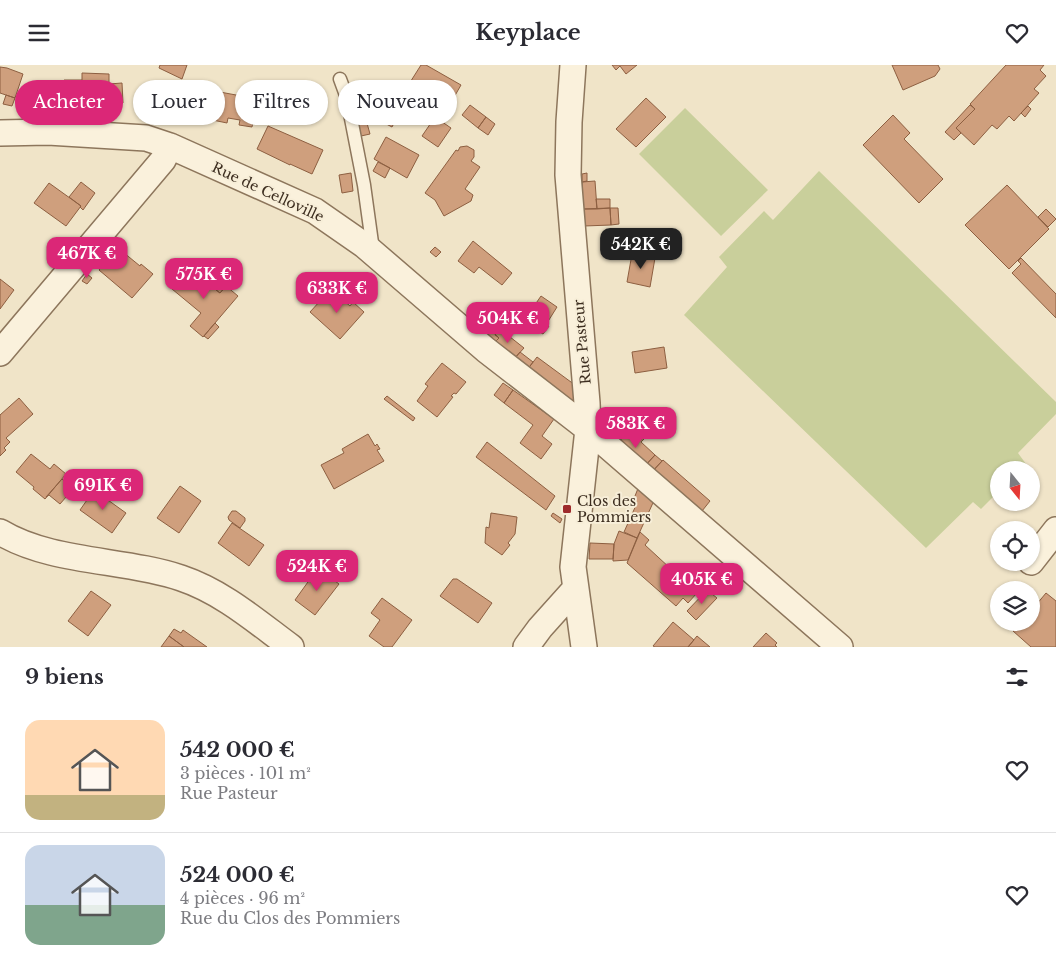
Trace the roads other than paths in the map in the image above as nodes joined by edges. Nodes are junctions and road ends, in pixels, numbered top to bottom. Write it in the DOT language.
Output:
graph roads {
  1 [pos="573,65"];
  2 [pos="340,79"];
  3 [pos="0,133"];
  4 [pos="170,146"];
  5 [pos="373,253"];
  6 [pos="0,353"];
  7 [pos="588,429"];
  8 [pos="1056,530"];
  9 [pos="0,532"];
  10 [pos="1040,550"];
  11 [pos="575,589"];
  12 [pos="291,647"];
  13 [pos="526,647"];
  14 [pos="584,647"];
  15 [pos="840,647"];
  1 -- 7 [label="street, Rue Pasteur"];
  2 -- 5 [label="lane"];
  3 -- 4 [label="street, Rue de Celloville"];
  4 -- 5 [label="street, Rue de Celloville"];
  4 -- 6 [label="street"];
  5 -- 7 [label="street, Rue de Celloville"];
  7 -- 11 [label="street, Rue Pasteur"];
  7 -- 15 [label="street, Rue de Celloville"];
  8 -- 10 [label="street"];
  9 -- 12 [label="street"];
  11 -- 13 [label="street"];
  11 -- 14 [label="street, Rue Pasteur"];
}
